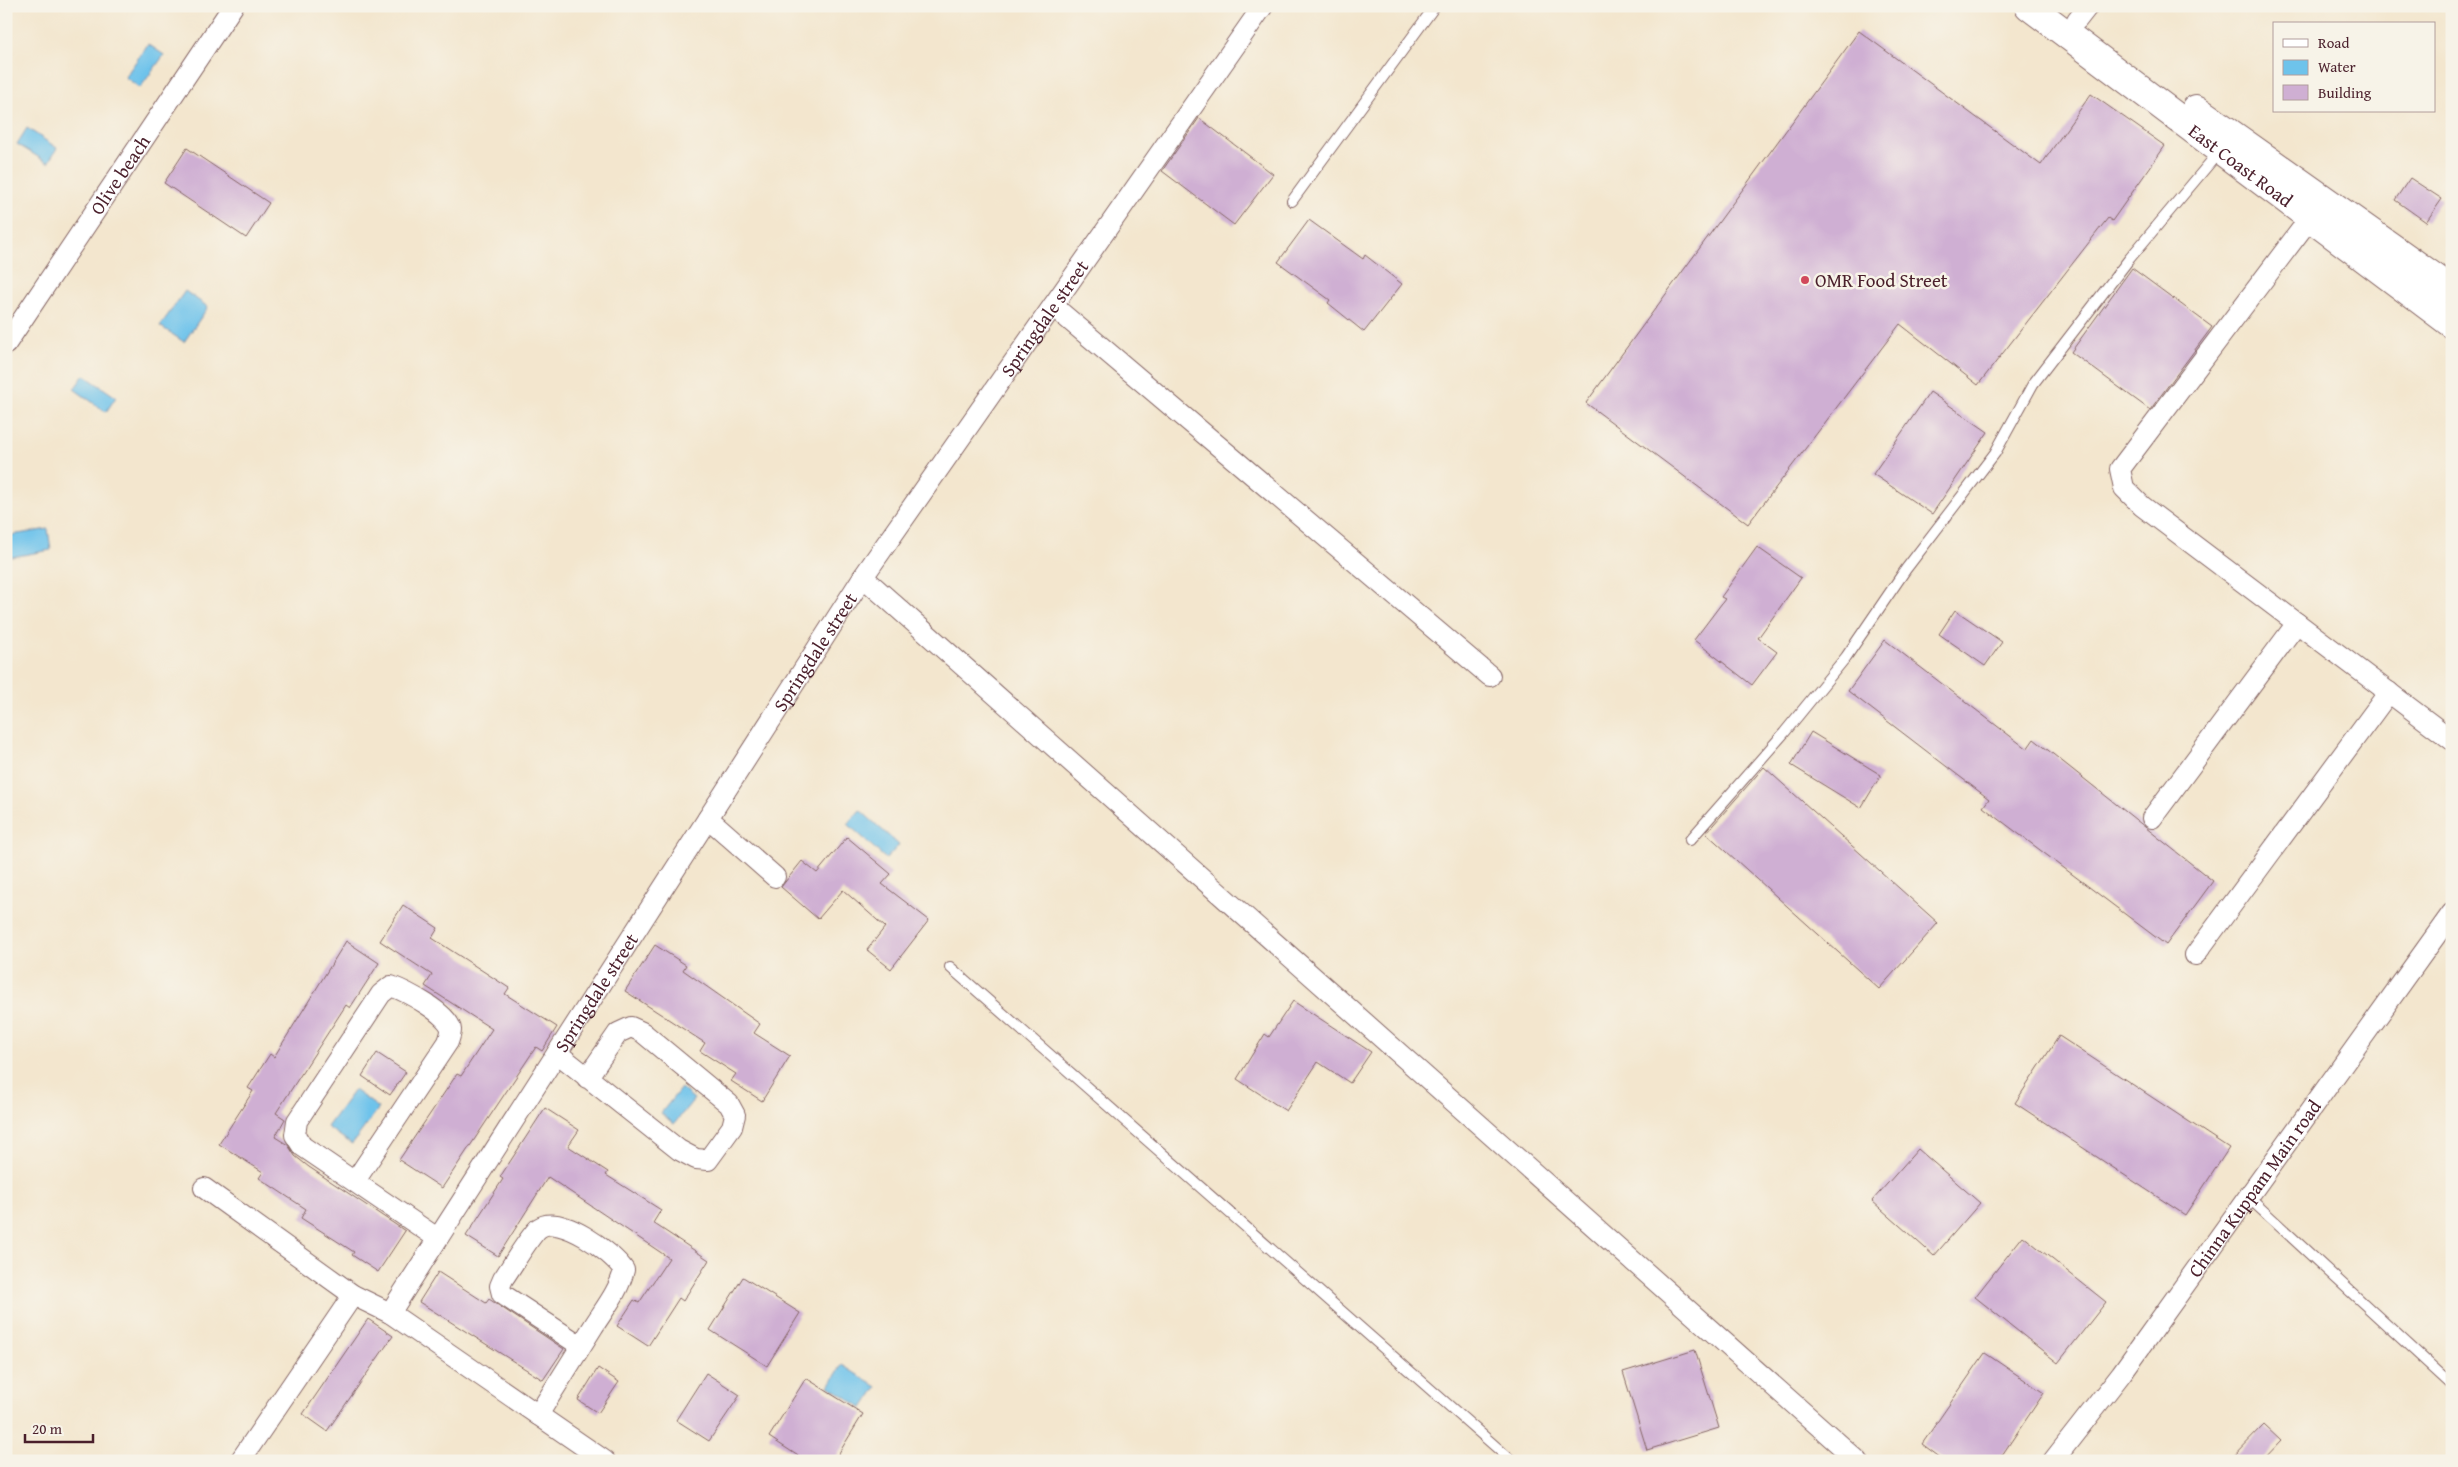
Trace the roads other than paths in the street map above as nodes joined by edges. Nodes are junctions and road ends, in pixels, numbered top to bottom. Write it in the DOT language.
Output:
graph roads {
  1 [pos="233,6"];
  2 [pos="1263,6"];
  3 [pos="1435,6"];
  4 [pos="2029,6"];
  5 [pos="2074,11"];
  6 [pos="2226,143"];
  7 [pos="1292,201"];
  8 [pos="2310,218"];
  9 [pos="2452,290"];
  10 [pos="1053,306"];
  11 [pos="2452,324"];
  12 [pos="6,344"];
  13 [pos="863,577"];
  14 [pos="2296,623"];
  15 [pos="1490,676"];
  16 [pos="2389,692"];
  17 [pos="2452,740"];
  18 [pos="708,818"];
  19 [pos="2152,818"];
  20 [pos="1690,840"];
  21 [pos="775,877"];
  22 [pos="2452,913"];
  23 [pos="2195,955"];
  24 [pos="950,967"];
  25 [pos="557,1054"];
  26 [pos="587,1078"];
  27 [pos="355,1181"];
  28 [pos="204,1188"];
  29 [pos="2248,1198"];
  30 [pos="438,1238"];
  31 [pos="353,1295"];
  32 [pos="390,1313"];
  33 [pos="581,1346"];
  34 [pos="2452,1385"];
  35 [pos="538,1415"];
  36 [pos="240,1461"];
  37 [pos="605,1461"];
  38 [pos="1512,1461"];
  39 [pos="1858,1461"];
  40 [pos="2053,1461"];
  1 -- 12 [label="street, Olive beach"];
  2 -- 10 [label="street, Springdale street"];
  3 -- 7 [label="lane"];
  4 -- 6 [label="main road, East Coast Road"];
  5 -- 6 [label="main road, East Coast Road"];
  6 -- 8 [label="main road, East Coast Road"];
  6 -- 9 [label="main road, East Coast Road"];
  6 -- 20 [label="lane"];
  8 -- 11 [label="main road, East Coast Road"];
  8 -- 14 [label="street"];
  10 -- 13 [label="street, Springdale street"];
  10 -- 15 [label="street"];
  13 -- 18 [label="street, Springdale street"];
  13 -- 39 [label="street"];
  14 -- 16 [label="street"];
  14 -- 19 [label="street"];
  16 -- 17 [label="street"];
  16 -- 23 [label="street"];
  18 -- 21 [label="street"];
  18 -- 25 [label="street, Springdale street"];
  22 -- 29 [label="street, Chinna Kuppam Main road"];
  24 -- 38 [label="lane"];
  25 -- 26 [label="street"];
  25 -- 30 [label="street, Springdale street"];
  26 -- 26 [label="street"];
  27 -- 27 [label="street"];
  27 -- 30 [label="street"];
  28 -- 31 [label="street"];
  29 -- 34 [label="lane"];
  29 -- 40 [label="street, Chinna Kuppam Main road"];
  30 -- 32 [label="street, Springdale street"];
  31 -- 32 [label="street"];
  31 -- 36 [label="street"];
  32 -- 35 [label="street"];
  33 -- 33 [label="street"];
  33 -- 35 [label="street"];
  35 -- 37 [label="street"];
}
